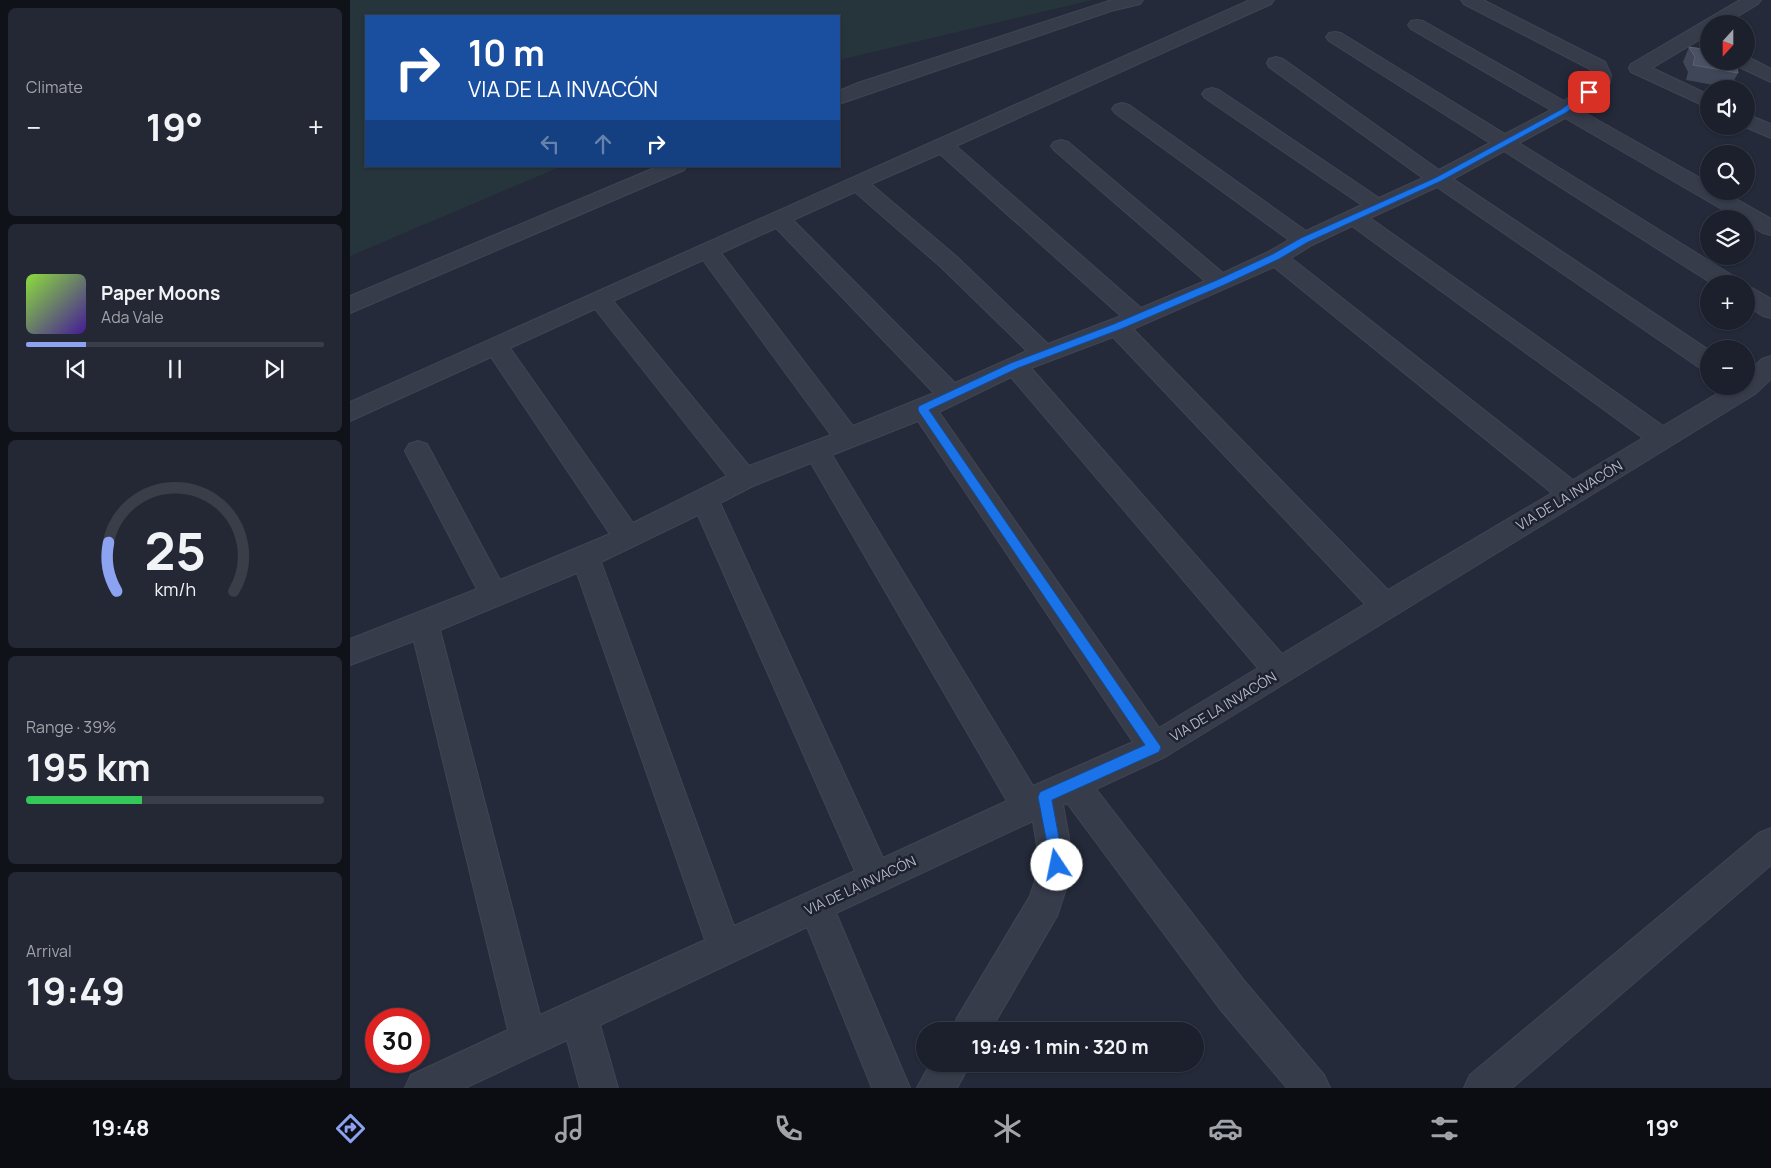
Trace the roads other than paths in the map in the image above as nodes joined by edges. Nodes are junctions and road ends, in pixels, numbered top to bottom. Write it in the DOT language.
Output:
graph roads {
  1 [pos="1134,0"];
  2 [pos="1265,0"];
  3 [pos="1470,0"];
  4 [pos="1760,1"];
  5 [pos="1731,15"];
  6 [pos="1417,25"];
  7 [pos="1700,31"];
  8 [pos="1336,36"];
  9 [pos="1692,36"];
  10 [pos="1700,40"];
  11 [pos="1276,63"];
  12 [pos="1755,68"];
  13 [pos="1771,76"];
  14 [pos="1212,94"];
  15 [pos="840,98"];
  16 [pos="1700,98"];
  17 [pos="1122,109"];
  18 [pos="1564,110"];
  19 [pos="1755,124"];
  20 [pos="1771,132"];
  21 [pos="1504,143"];
  22 [pos="942,145"];
  23 [pos="1061,146"];
  24 [pos="675,167"];
  25 [pos="1438,179"];
  26 [pos="857,183"];
  27 [pos="1379,207"];
  28 [pos="779,218"];
  29 [pos="1355,218"];
  30 [pos="1771,228"];
  31 [pos="1304,240"];
  32 [pos="707,250"];
  33 [pos="1276,256"];
  34 [pos="1716,275"];
  35 [pos="1221,283"];
  36 [pos="599,298"];
  37 [pos="1755,300"];
  38 [pos="350,305"];
  39 [pos="1771,310"];
  40 [pos="1127,322"];
  41 [pos="495,345"];
  42 [pos="1044,354"];
  43 [pos="1700,356"];
  44 [pos="1771,365"];
  45 [pos="1015,366"];
  46 [pos="1755,379"];
  47 [pos="1732,395"];
  48 [pos="951,396"];
  49 [pos="923,409"];
  50 [pos="350,412"];
  51 [pos="848,438"];
  52 [pos="1663,439"];
  53 [pos="816,450"];
  54 [pos="418,451"];
  55 [pos="744,479"];
  56 [pos="1572,494"];
  57 [pos="704,498"];
  58 [pos="628,538"];
  59 [pos="585,557"];
  60 [pos="494,595"];
  61 [pos="1385,606"];
  62 [pos="424,624"];
  63 [pos="350,652"];
  64 [pos="1279,672"];
  65 [pos="1154,747"];
  66 [pos="1048,796"];
  67 [pos="1771,844"];
  68 [pos="875,878"];
  69 [pos="816,906"];
  70 [pos="725,948"];
  71 [pos="579,1016"];
  72 [pos="975,1022"];
  73 [pos="528,1039"];
  74 [pos="946,1072"];
  75 [pos="424,1088"];
  76 [pos="598,1088"];
  77 [pos="891,1088"];
  78 [pos="936,1088"];
  79 [pos="1311,1088"];
  80 [pos="1483,1088"];
  1 -- 15 [label="street"];
  2 -- 22 [label="street"];
  3 -- 18 [label="street"];
  4 -- 5 [label="street"];
  6 -- 18 [label="street"];
  7 -- 9 [label="street"];
  8 -- 21 [label="street"];
  9 -- 10 [label="street"];
  9 -- 16 [label="street"];
  11 -- 25 [label="street"];
  12 -- 13 [label="street"];
  14 -- 27 [label="street"];
  17 -- 31 [label="street"];
  18 -- 21 [label="street"];
  18 -- 30 [label="street"];
  19 -- 20 [label="street"];
  21 -- 25 [label="street"];
  21 -- 34 [label="street"];
  22 -- 26 [label="street"];
  22 -- 40 [label="street"];
  23 -- 35 [label="street"];
  24 -- 38 [label="street"];
  25 -- 27 [label="street"];
  25 -- 43 [label="street"];
  26 -- 28 [label="street"];
  26 -- 42 [label="street"];
  27 -- 29 [label="street"];
  28 -- 32 [label="street"];
  28 -- 48 [label="street"];
  29 -- 31 [label="street"];
  29 -- 52 [label="street"];
  31 -- 33 [label="street"];
  32 -- 36 [label="street"];
  32 -- 51 [label="street"];
  33 -- 35 [label="street"];
  33 -- 56 [label="street"];
  35 -- 40 [label="street"];
  36 -- 41 [label="street"];
  36 -- 55 [label="street"];
  37 -- 39 [label="street"];
  40 -- 42 [label="street"];
  40 -- 61 [label="street"];
  41 -- 50 [label="street"];
  41 -- 58 [label="street"];
  42 -- 45 [label="street"];
  44 -- 46 [label="street, VIA DE LA INVACÓN"];
  45 -- 48 [label="street"];
  45 -- 64 [label="street"];
  47 -- 52 [label="street, VIA DE LA INVACÓN"];
  48 -- 49 [label="street"];
  49 -- 51 [label="street"];
  49 -- 65 [label="street"];
  51 -- 53 [label="street"];
  52 -- 56 [label="street, VIA DE LA INVACÓN"];
  53 -- 55 [label="street"];
  53 -- 66 [label="street"];
  54 -- 60 [label="street"];
  55 -- 57 [label="street"];
  56 -- 61 [label="street, VIA DE LA INVACÓN"];
  57 -- 58 [label="street"];
  57 -- 68 [label="street"];
  58 -- 59 [label="street"];
  59 -- 60 [label="street"];
  59 -- 70 [label="street"];
  60 -- 62 [label="street"];
  61 -- 64 [label="street, VIA DE LA INVACÓN"];
  62 -- 63 [label="street"];
  62 -- 73 [label="street"];
  64 -- 65 [label="street, VIA DE LA INVACÓN"];
  65 -- 66 [label="street, VIA DE LA INVACÓN"];
  66 -- 68 [label="street, VIA DE LA INVACÓN"];
  66 -- 72 [label="street"];
  66 -- 79 [label="street"];
  67 -- 80 [label="street"];
  68 -- 69 [label="street, VIA DE LA INVACÓN"];
  69 -- 70 [label="street, VIA DE LA INVACÓN"];
  69 -- 77 [label="street"];
  70 -- 71 [label="street, VIA DE LA INVACÓN"];
  71 -- 73 [label="street, VIA DE LA INVACÓN"];
  71 -- 76 [label="street"];
  73 -- 75 [label="street, VIA DE LA INVACÓN"];
  74 -- 78 [label="street"];
}
